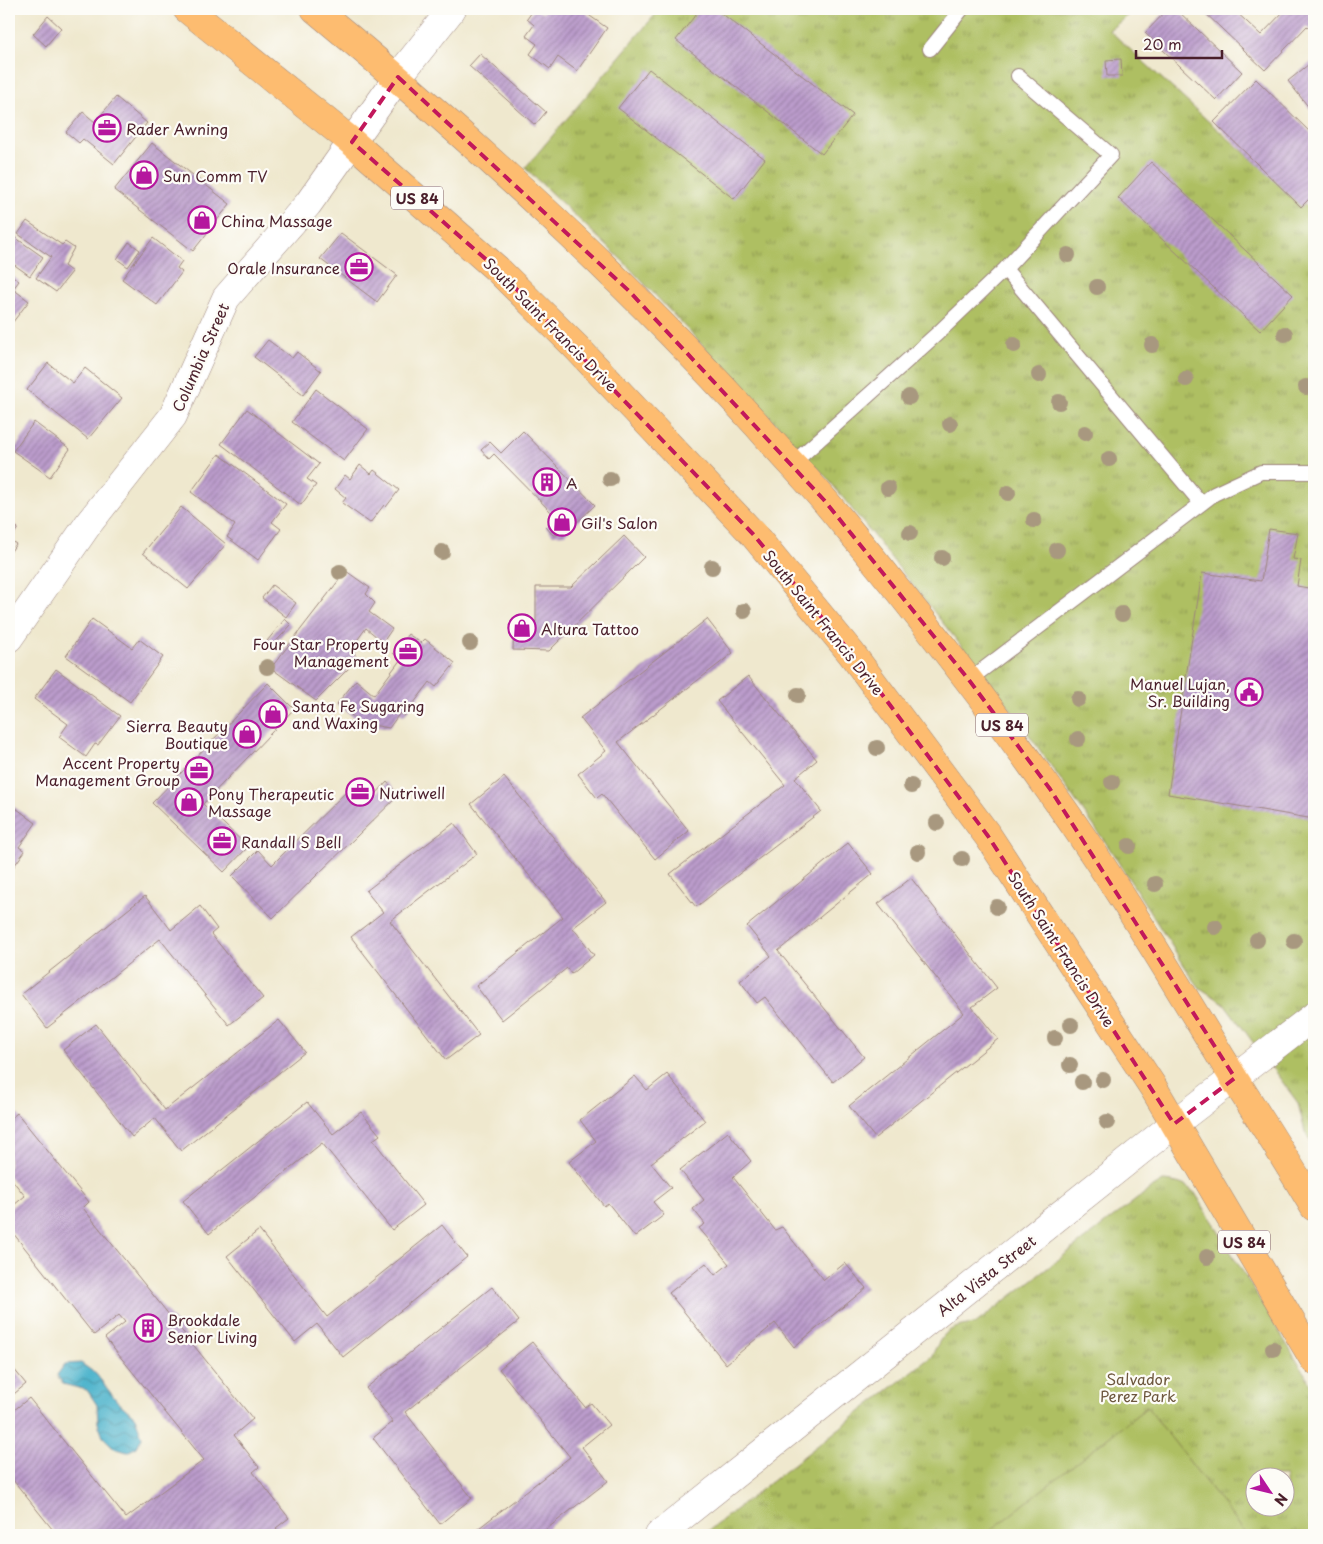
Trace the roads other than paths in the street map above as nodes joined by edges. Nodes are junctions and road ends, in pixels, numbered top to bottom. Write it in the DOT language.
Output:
graph roads {
  1 [pos="187,9"];
  2 [pos="315,9"];
  3 [pos="452,9"];
  4 [pos="962,9"];
  5 [pos="930,49"];
  6 [pos="1018,76"];
  7 [pos="398,77"];
  8 [pos="352,142"];
  9 [pos="1005,269"];
  10 [pos="792,464"];
  11 [pos="1314,472"];
  12 [pos="1201,503"];
  13 [pos="10,636"];
  14 [pos="969,680"];
  15 [pos="1314,1016"];
  16 [pos="1234,1078"];
  17 [pos="1174,1124"];
  18 [pos="1314,1207"];
  19 [pos="1314,1360"];
  20 [pos="659,1535"];
  1 -- 8 [label="highway, South Saint Francis Drive / US 84"];
  2 -- 7 [label="highway, US 84"];
  3 -- 7 [label="street, Columbia Street"];
  4 -- 5 [label="lane"];
  6 -- 9 [label="lane"];
  7 -- 8 [label="street, Columbia Street"];
  7 -- 10 [label="highway, US 84"];
  8 -- 13 [label="street, Columbia Street"];
  8 -- 17 [label="highway, South Saint Francis Drive / US 84"];
  9 -- 10 [label="lane"];
  9 -- 12 [label="lane"];
  10 -- 14 [label="highway, US 84"];
  11 -- 12 [label="lane"];
  12 -- 14 [label="lane"];
  14 -- 16 [label="highway, US 84"];
  15 -- 16 [label="street, Alta Vista Street"];
  16 -- 17 [label="street, Alta Vista Street"];
  16 -- 18 [label="highway, US 84"];
  17 -- 19 [label="highway, South Saint Francis Drive / US 84"];
  17 -- 20 [label="street, Alta Vista Street"];
}
